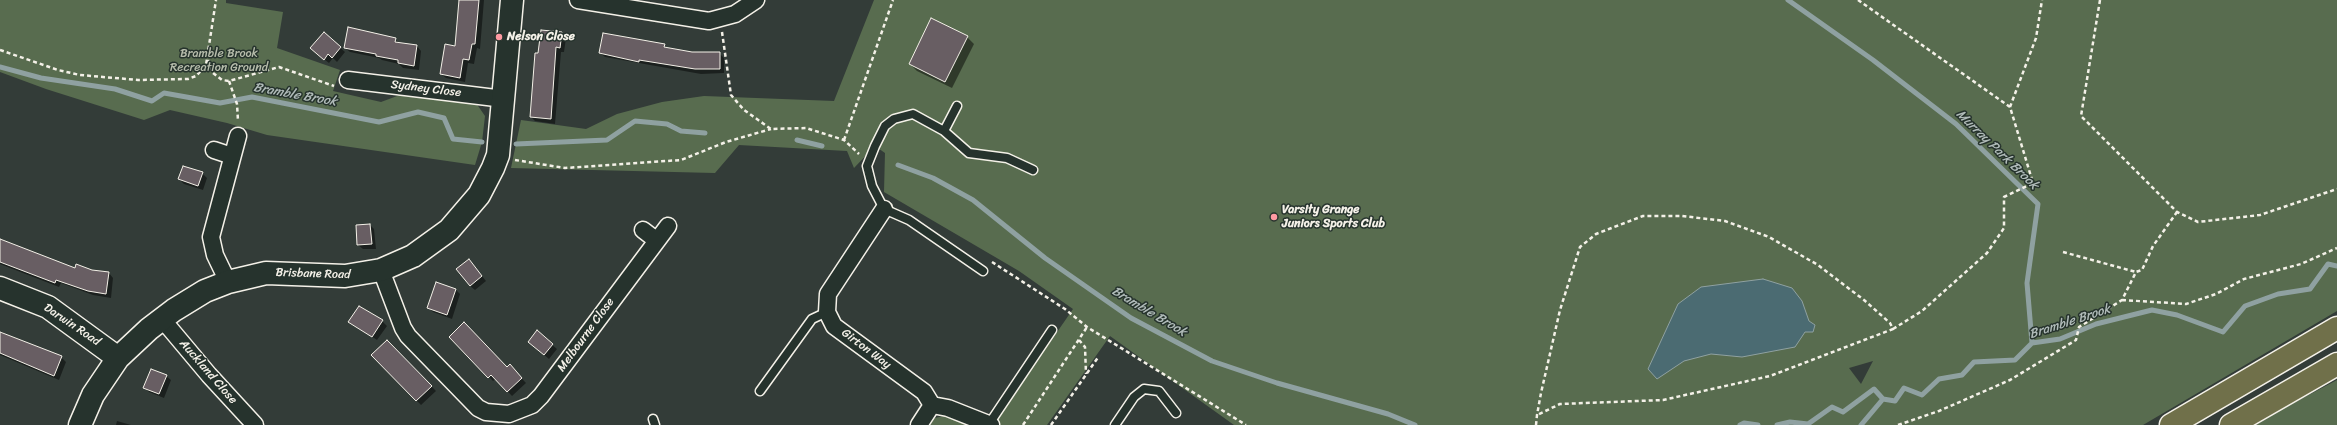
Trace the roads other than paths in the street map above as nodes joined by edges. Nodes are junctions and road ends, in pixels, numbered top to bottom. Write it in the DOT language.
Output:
graph roads {
  1 [pos="512,0"];
  2 [pos="578,0"];
  3 [pos="756,0"];
  4 [pos="348,80"];
  5 [pos="504,99"];
  6 [pos="957,106"];
  7 [pos="944,131"];
  8 [pos="238,136"];
  9 [pos="214,150"];
  10 [pos="232,156"];
  11 [pos="1033,170"];
  12 [pos="884,209"];
  13 [pos="668,226"];
  14 [pos="644,230"];
  15 [pos="656,240"];
  16 [pos="381,270"];
  17 [pos="983,271"];
  18 [pos="228,282"];
  19 [pos="0,288"];
  20 [pos="828,312"];
  21 [pos="162,319"];
  22 [pos="2337,328"];
  23 [pos="1052,330"];
  24 [pos="118,358"];
  25 [pos="2337,364"];
  26 [pos="760,391"];
  27 [pos="932,406"];
  28 [pos="1176,413"];
  29 [pos="484,418"];
  30 [pos="990,424"];
  31 [pos="80,425"];
  32 [pos="255,425"];
  33 [pos="919,425"];
  34 [pos="1115,425"];
  35 [pos="2172,425"];
  36 [pos="2231,425"];
  1 -- 5 [label="street, Brisbane Road"];
  2 -- 3 [label="street"];
  4 -- 5 [label="street, Sydney Close"];
  5 -- 16 [label="street, Brisbane Road"];
  6 -- 7 [label="lane"];
  7 -- 11 [label="lane"];
  7 -- 12 [label="lane"];
  8 -- 10 [label="street"];
  9 -- 10 [label="street"];
  10 -- 18 [label="street"];
  12 -- 17 [label="lane"];
  12 -- 20 [label="street"];
  13 -- 15 [label="street, Melbourne Close"];
  14 -- 15 [label="street"];
  15 -- 29 [label="street, Melbourne Close"];
  16 -- 18 [label="street, Brisbane Road"];
  16 -- 29 [label="street, Melbourne Close"];
  18 -- 21 [label="street, Brisbane Road"];
  19 -- 24 [label="street, Darwin Road"];
  20 -- 26 [label="lane"];
  20 -- 27 [label="street, Girton Way"];
  21 -- 24 [label="street, Brisbane Road"];
  21 -- 32 [label="street, Auckland Close"];
  22 -- 35 [label="highway"];
  23 -- 30 [label="lane"];
  24 -- 31 [label="street, Brisbane Road"];
  25 -- 36 [label="highway"];
  27 -- 30 [label="street"];
  27 -- 33 [label="street"];
  28 -- 34 [label="lane"];
}
